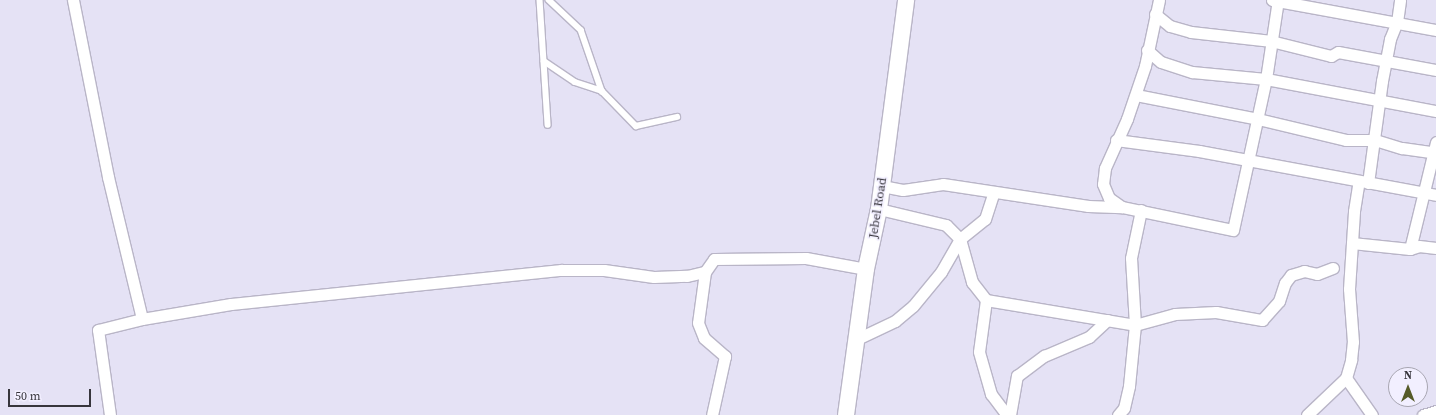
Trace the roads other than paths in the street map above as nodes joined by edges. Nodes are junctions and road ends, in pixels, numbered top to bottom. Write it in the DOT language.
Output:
graph roads {
  1 [pos="73,0"];
  2 [pos="540,0"];
  3 [pos="549,0"];
  4 [pos="906,0"];
  5 [pos="1159,0"];
  6 [pos="1276,0"];
  7 [pos="1400,0"];
  8 [pos="1155,14"];
  9 [pos="1397,22"];
  10 [pos="1436,30"];
  11 [pos="1271,41"];
  12 [pos="1147,50"];
  13 [pos="544,61"];
  14 [pos="1387,61"];
  15 [pos="1436,70"];
  16 [pos="1266,79"];
  17 [pos="602,91"];
  18 [pos="1136,95"];
  19 [pos="1381,101"];
  20 [pos="1436,111"];
  21 [pos="677,117"];
  22 [pos="1258,119"];
  23 [pos="548,126"];
  24 [pos="1116,140"];
  25 [pos="1376,140"];
  26 [pos="1435,149"];
  27 [pos="1250,161"];
  28 [pos="1364,182"];
  29 [pos="882,186"];
  30 [pos="994,192"];
  31 [pos="1421,193"];
  32 [pos="1436,196"];
  33 [pos="1122,207"];
  34 [pos="879,209"];
  35 [pos="1141,210"];
  36 [pos="960,239"];
  37 [pos="1352,242"];
  38 [pos="1436,248"];
  39 [pos="1410,249"];
  40 [pos="1333,268"];
  41 [pos="866,269"];
  42 [pos="705,272"];
  43 [pos="986,300"];
  44 [pos="142,319"];
  45 [pos="1108,320"];
  46 [pos="1136,325"];
  47 [pos="857,339"];
  48 [pos="1346,378"];
  49 [pos="1436,411"];
  50 [pos="110,415"];
  51 [pos="712,415"];
  52 [pos="846,415"];
  53 [pos="1008,415"];
  54 [pos="1118,415"];
  55 [pos="1306,415"];
  56 [pos="1372,415"];
  57 [pos="1423,415"];
  1 -- 44 [label="street"];
  2 -- 13 [label="lane"];
  3 -- 17 [label="lane"];
  4 -- 29 [label="main road, Jebel Road"];
  5 -- 8 [label="street"];
  6 -- 9 [label="street"];
  6 -- 11 [label="street"];
  7 -- 9 [label="street"];
  8 -- 11 [label="street"];
  8 -- 12 [label="street"];
  9 -- 10 [label="street"];
  9 -- 14 [label="street"];
  11 -- 14 [label="street"];
  11 -- 16 [label="street"];
  12 -- 16 [label="street"];
  12 -- 18 [label="street"];
  13 -- 17 [label="lane"];
  13 -- 23 [label="lane"];
  14 -- 15 [label="street"];
  14 -- 19 [label="street"];
  16 -- 19 [label="street"];
  16 -- 22 [label="street"];
  17 -- 21 [label="lane"];
  18 -- 22 [label="street"];
  18 -- 24 [label="street"];
  19 -- 20 [label="street"];
  19 -- 25 [label="street"];
  22 -- 25 [label="street"];
  22 -- 27 [label="street"];
  24 -- 27 [label="street"];
  24 -- 33 [label="street"];
  25 -- 26 [label="street"];
  25 -- 28 [label="street"];
  26 -- 31 [label="street"];
  27 -- 28 [label="street"];
  27 -- 35 [label="street"];
  28 -- 31 [label="street"];
  28 -- 37 [label="street"];
  29 -- 30 [label="street"];
  29 -- 34 [label="main road, Jebel Road"];
  30 -- 33 [label="street"];
  30 -- 36 [label="street"];
  31 -- 32 [label="street"];
  31 -- 39 [label="street"];
  33 -- 35 [label="street"];
  34 -- 36 [label="street"];
  34 -- 41 [label="main road, Jebel Road"];
  35 -- 46 [label="street"];
  36 -- 43 [label="street"];
  36 -- 47 [label="street"];
  37 -- 39 [label="street"];
  37 -- 48 [label="street"];
  38 -- 39 [label="street"];
  40 -- 46 [label="street"];
  41 -- 42 [label="street"];
  41 -- 47 [label="main road, Jebel Road"];
  42 -- 44 [label="street"];
  42 -- 51 [label="street"];
  43 -- 45 [label="street"];
  43 -- 53 [label="street"];
  44 -- 50 [label="street"];
  45 -- 46 [label="street"];
  45 -- 53 [label="street"];
  46 -- 54 [label="street"];
  47 -- 52 [label="main road, Jebel Road"];
  48 -- 55 [label="street"];
  48 -- 56 [label="street"];
  49 -- 57 [label="street"];
}
